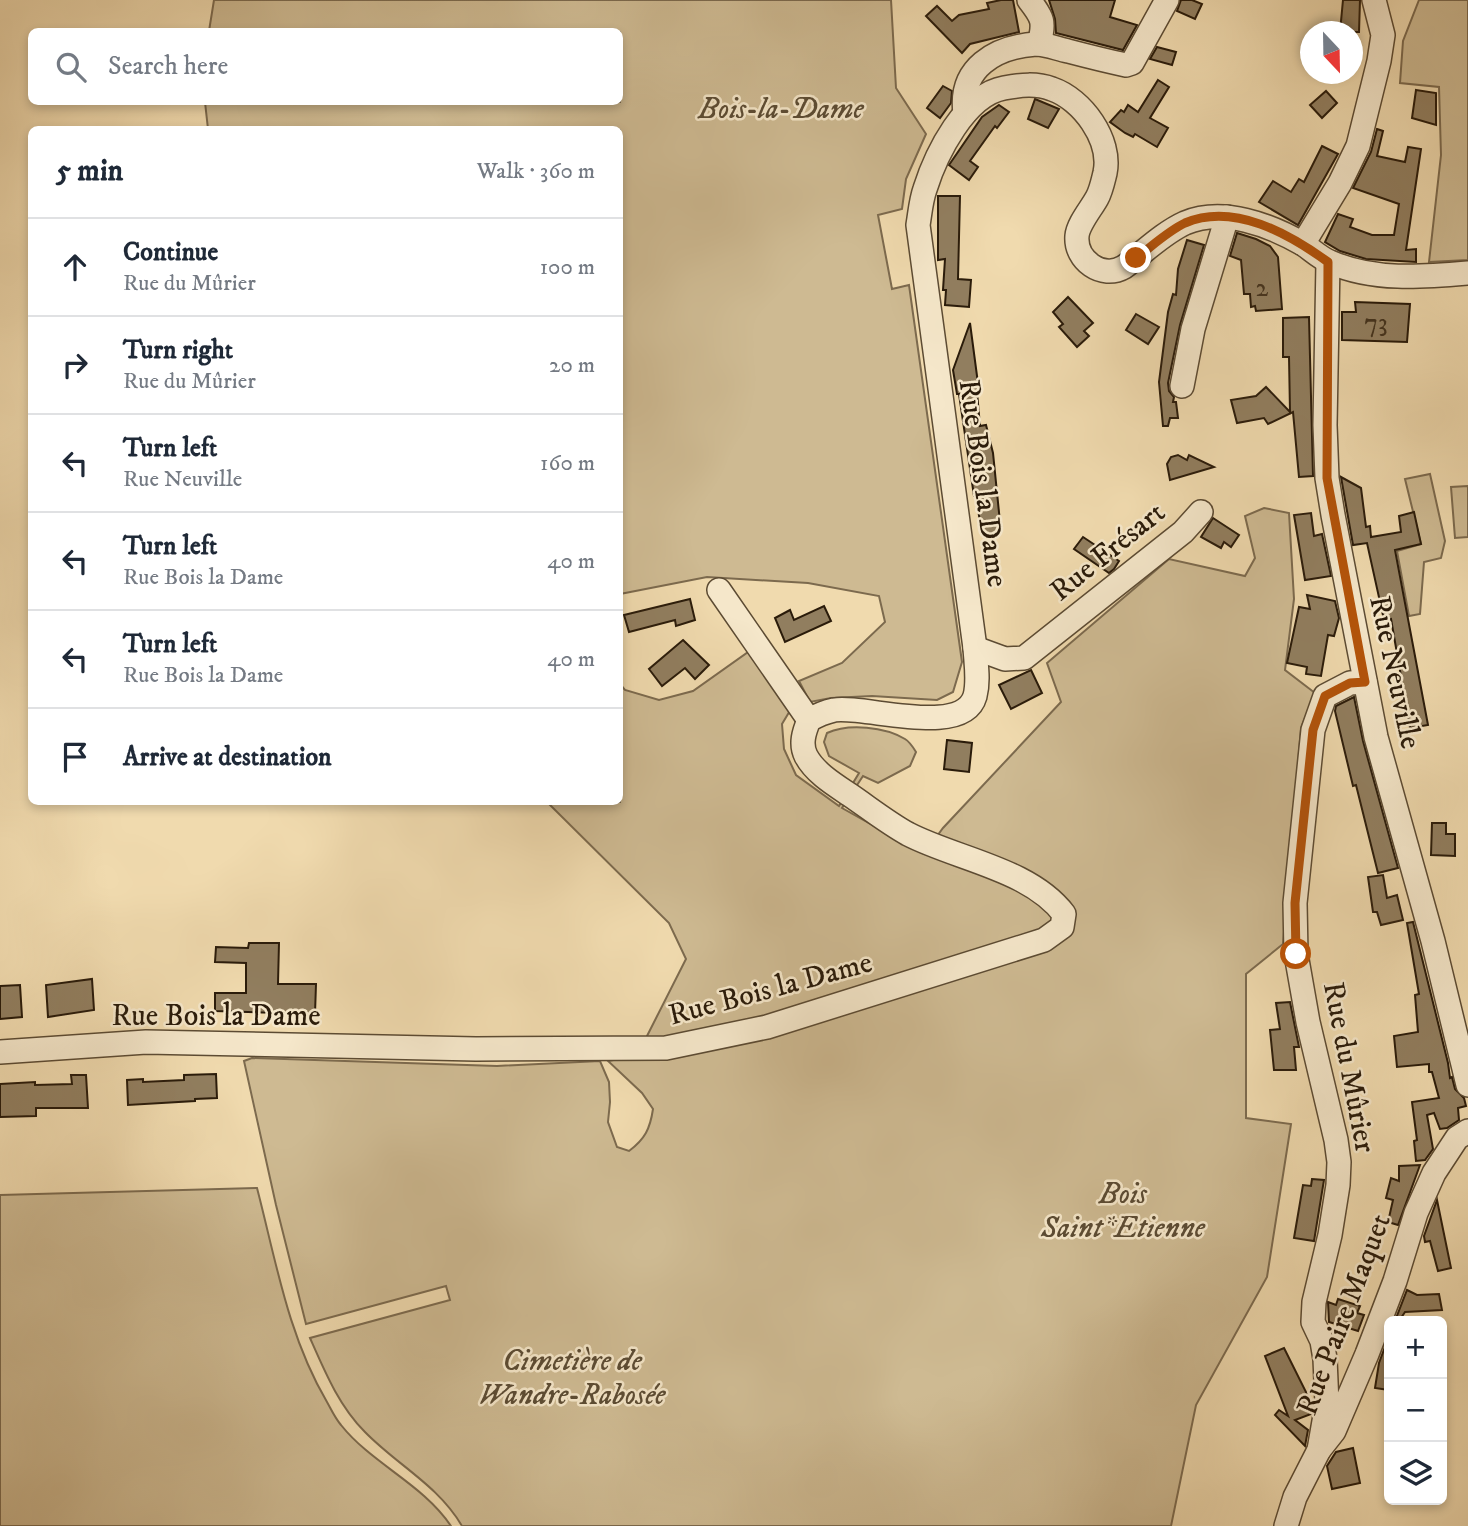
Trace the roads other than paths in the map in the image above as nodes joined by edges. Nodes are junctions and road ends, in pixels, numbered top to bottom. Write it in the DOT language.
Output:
graph roads {
  1 [pos="1029,0"];
  2 [pos="1167,0"];
  3 [pos="1374,0"];
  4 [pos="1040,44"];
  5 [pos="965,113"];
  6 [pos="1227,217"];
  7 [pos="1303,244"];
  8 [pos="1328,262"];
  9 [pos="1468,273"];
  10 [pos="1182,386"];
  11 [pos="1201,512"];
  12 [pos="719,590"];
  13 [pos="975,648"];
  14 [pos="1365,682"];
  15 [pos="809,720"];
  16 [pos="0,1052"];
  17 [pos="1468,1085"];
  18 [pos="1468,1131"];
  19 [pos="1319,1450"];
  20 [pos="1286,1526"];
  1 -- 4 [label="street"];
  2 -- 4 [label="street, Rue Bois la Dame"];
  3 -- 7 [label="street"];
  4 -- 5 [label="street, Rue Bois la Dame"];
  5 -- 6 [label="street, Rue Bois la Dame"];
  5 -- 13 [label="street, Rue Bois la Dame"];
  6 -- 7 [label="street, Rue Bois la Dame"];
  6 -- 10 [label="street"];
  7 -- 8 [label="street, Rue Bois la Dame"];
  8 -- 9 [label="street, Rue Bois la Dame"];
  8 -- 14 [label="street, Rue Neuville"];
  11 -- 13 [label="street, Rue Frésart"];
  12 -- 15 [label="street"];
  13 -- 15 [label="street, Rue Bois la Dame"];
  14 -- 17 [label="street, Rue Neuville"];
  14 -- 19 [label="street, Rue du Mûrier"];
  15 -- 16 [label="street, Rue Bois la Dame"];
  18 -- 19 [label="street, Rue Paire Maquet"];
  19 -- 20 [label="street, Rue Paire Maquet"];
}
